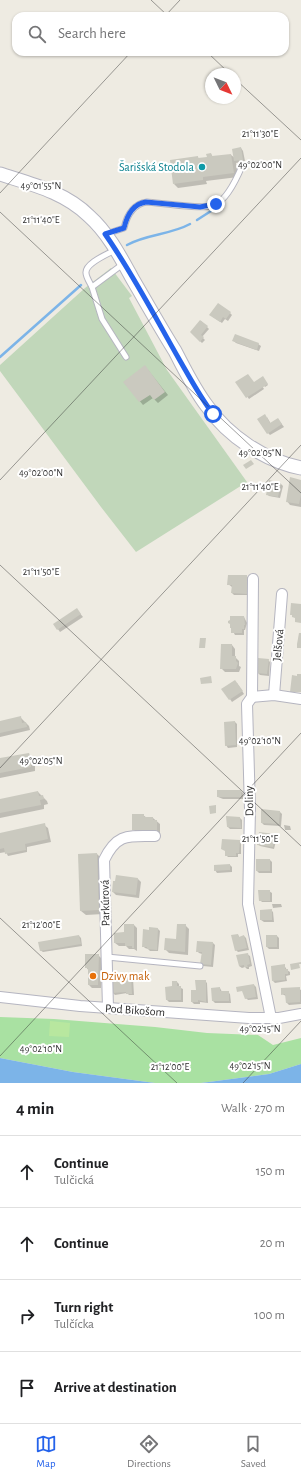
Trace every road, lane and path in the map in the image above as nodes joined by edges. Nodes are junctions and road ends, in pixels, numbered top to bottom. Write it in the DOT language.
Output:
graph roads {
  1 [pos="242,166"];
  2 [pos="0,174"];
  3 [pos="105,234"];
  4 [pos="119,255"];
  5 [pos="92,287"];
  6 [pos="126,357"];
  7 [pos="301,468"];
  8 [pos="253,579"];
  9 [pos="282,594"];
  10 [pos="274,695"];
  11 [pos="252,697"];
  12 [pos="301,699"];
  13 [pos="155,836"];
  14 [pos="107,957"];
  15 [pos="200,966"];
  16 [pos="0,997"];
  17 [pos="108,1008"];
  18 [pos="301,1014"];
  19 [pos="271,1018"];
  1 -- 3 [label="lane"];
  2 -- 3 [label="street"];
  3 -- 4 [label="street"];
  4 -- 5 [label="lane"];
  4 -- 5 [label="lane"];
  4 -- 7 [label="street"];
  5 -- 6 [label="lane"];
  8 -- 11 [label="street, Doliny"];
  9 -- 10 [label="street, Jelšová"];
  10 -- 11 [label="street"];
  10 -- 12 [label="street"];
  11 -- 19 [label="street, Doliny"];
  13 -- 14 [label="street, Parkúrová"];
  14 -- 15 [label="lane"];
  14 -- 17 [label="street, Parkúrová"];
  16 -- 17 [label="street, Pod Bikošom"];
  17 -- 19 [label="street, Pod Bikošom"];
  18 -- 19 [label="street"];
}
